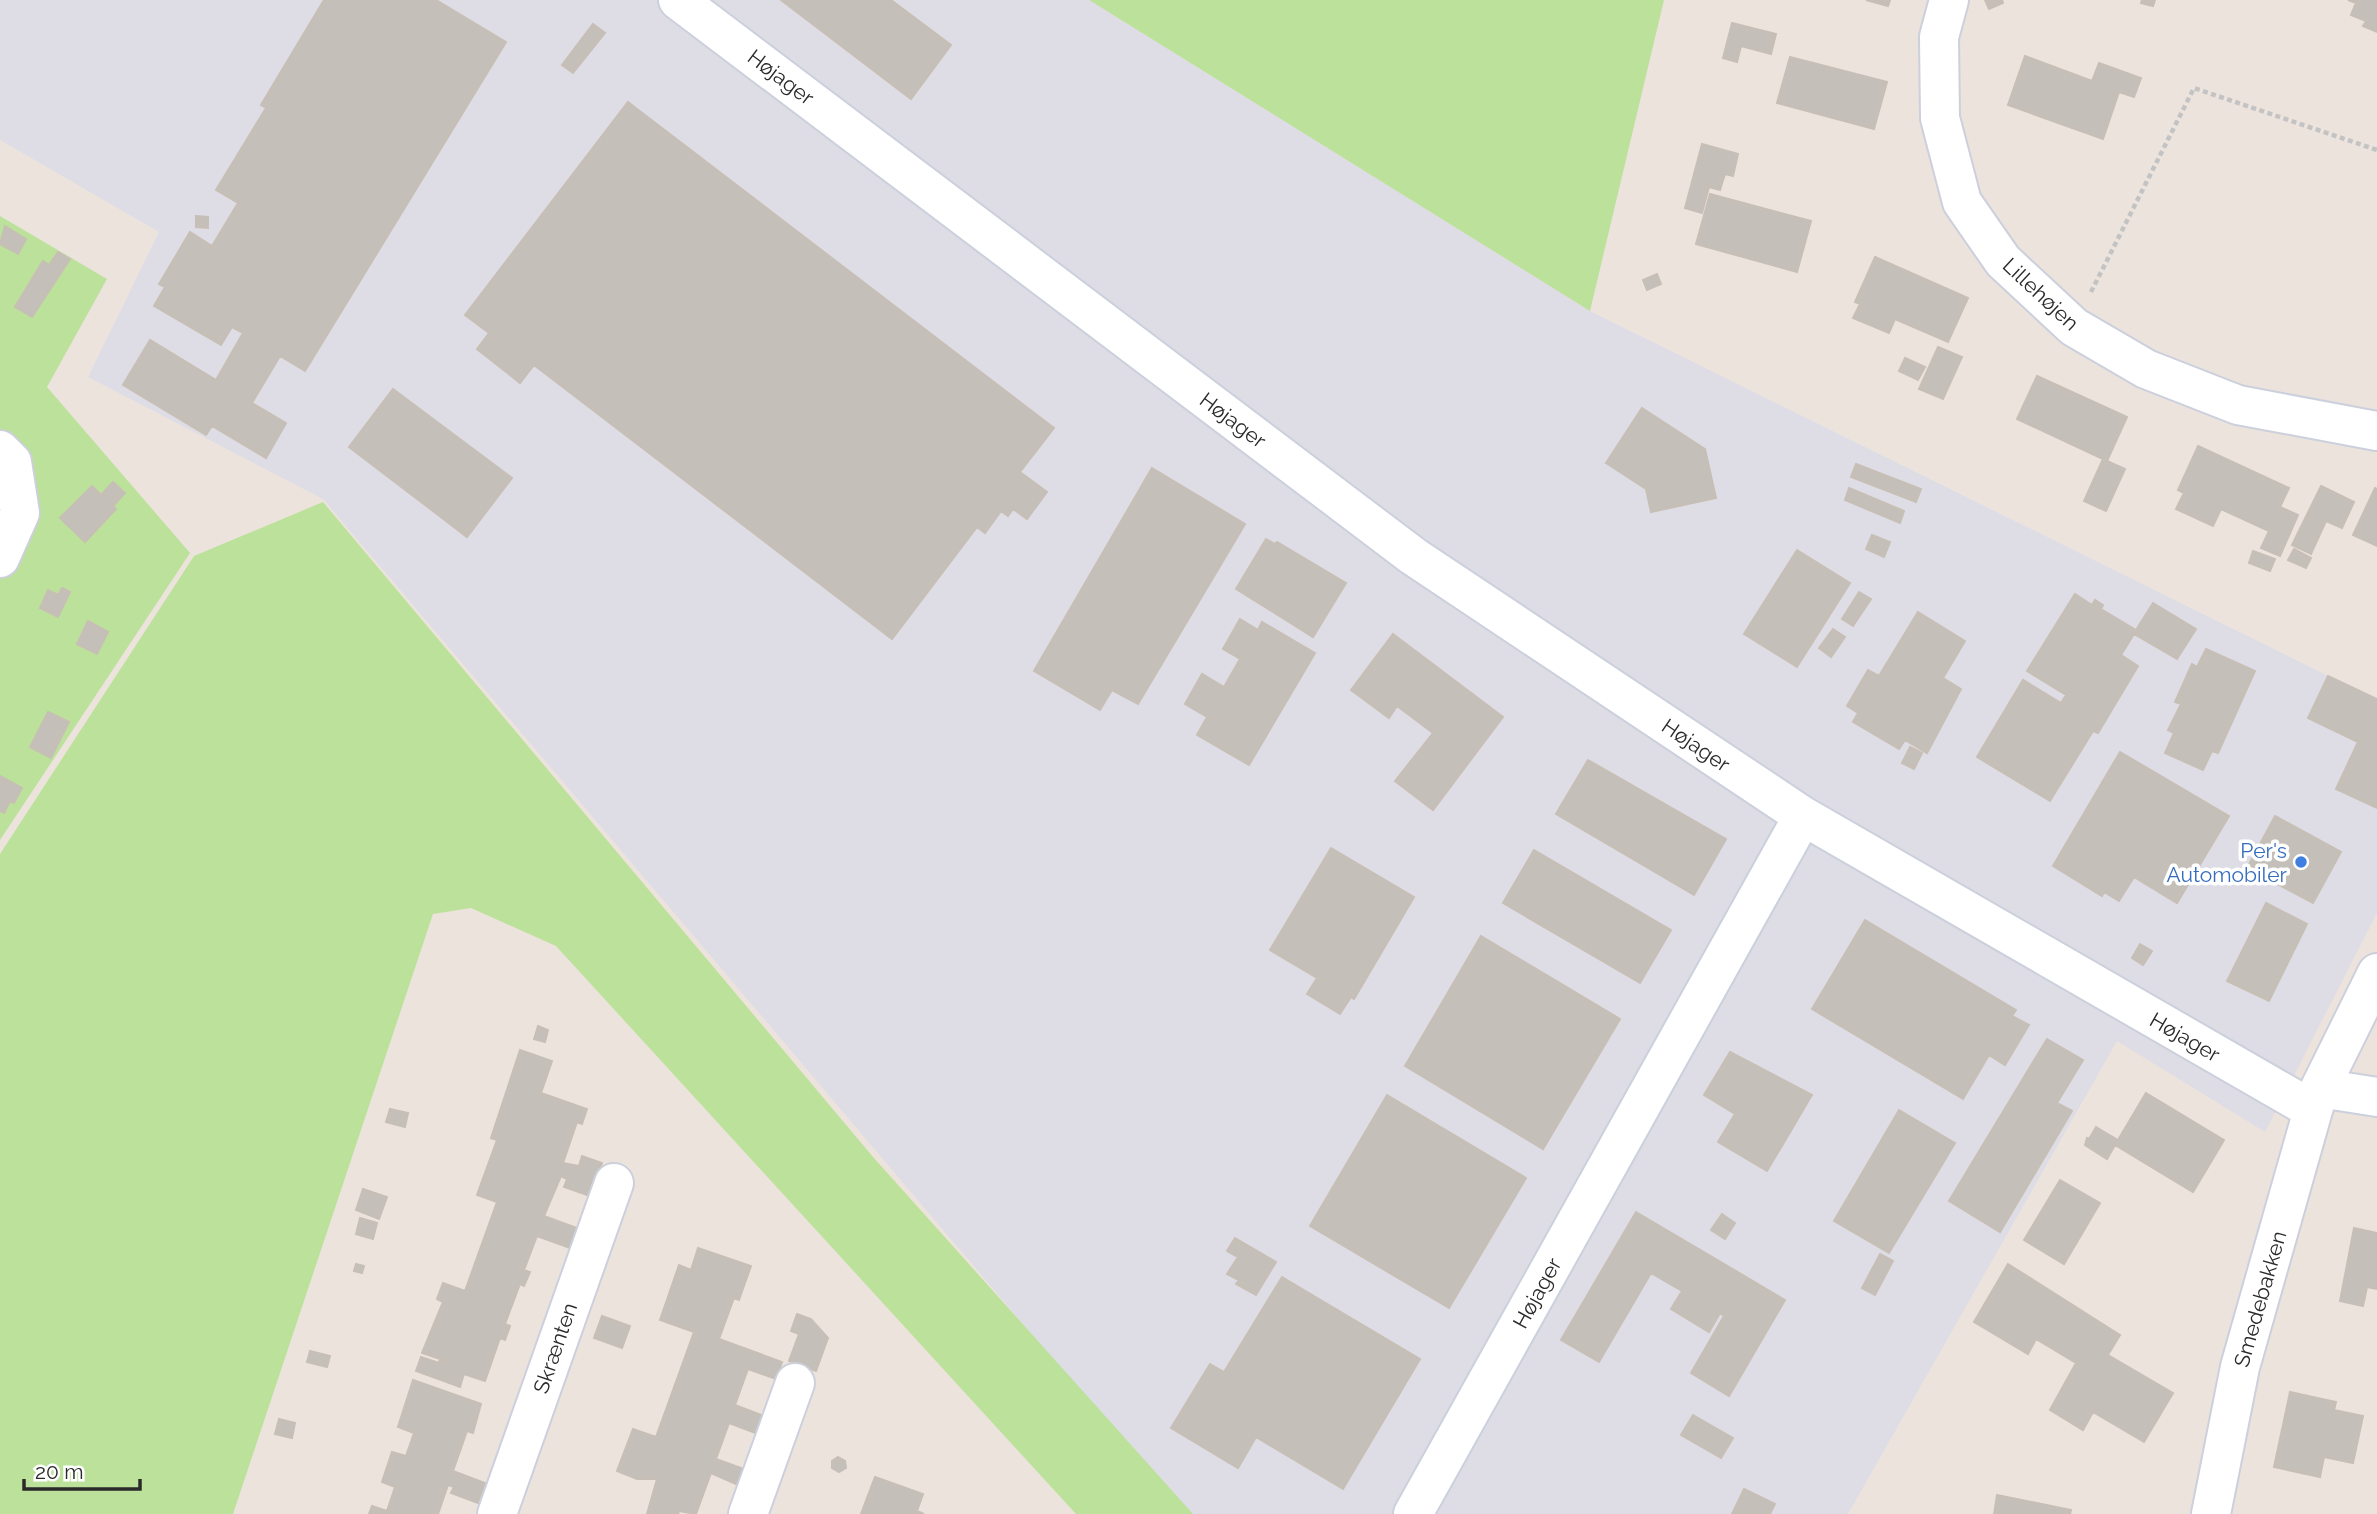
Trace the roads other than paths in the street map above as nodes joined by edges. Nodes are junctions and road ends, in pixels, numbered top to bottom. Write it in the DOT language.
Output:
graph roads {
  1 [pos="678,0"];
  2 [pos="1949,0"];
  3 [pos="2377,431"];
  4 [pos="0,450"];
  5 [pos="0,558"];
  6 [pos="1803,816"];
  7 [pos="2377,973"];
  8 [pos="2377,1097"];
  9 [pos="2316,1099"];
  10 [pos="614,1183"];
  11 [pos="795,1383"];
  12 [pos="497,1514"];
  13 [pos="748,1514"];
  14 [pos="1413,1514"];
  15 [pos="2211,1514"];
  1 -- 6 [label="street, Højager"];
  2 -- 3 [label="street, Lillehøjen"];
  4 -- 5 [label="street"];
  6 -- 9 [label="street, Højager"];
  6 -- 14 [label="street, Højager"];
  7 -- 9 [label="street, Smedebakken"];
  8 -- 9 [label="street"];
  9 -- 15 [label="street, Smedebakken"];
  10 -- 12 [label="street, Skrænten"];
  11 -- 13 [label="street"];
}
